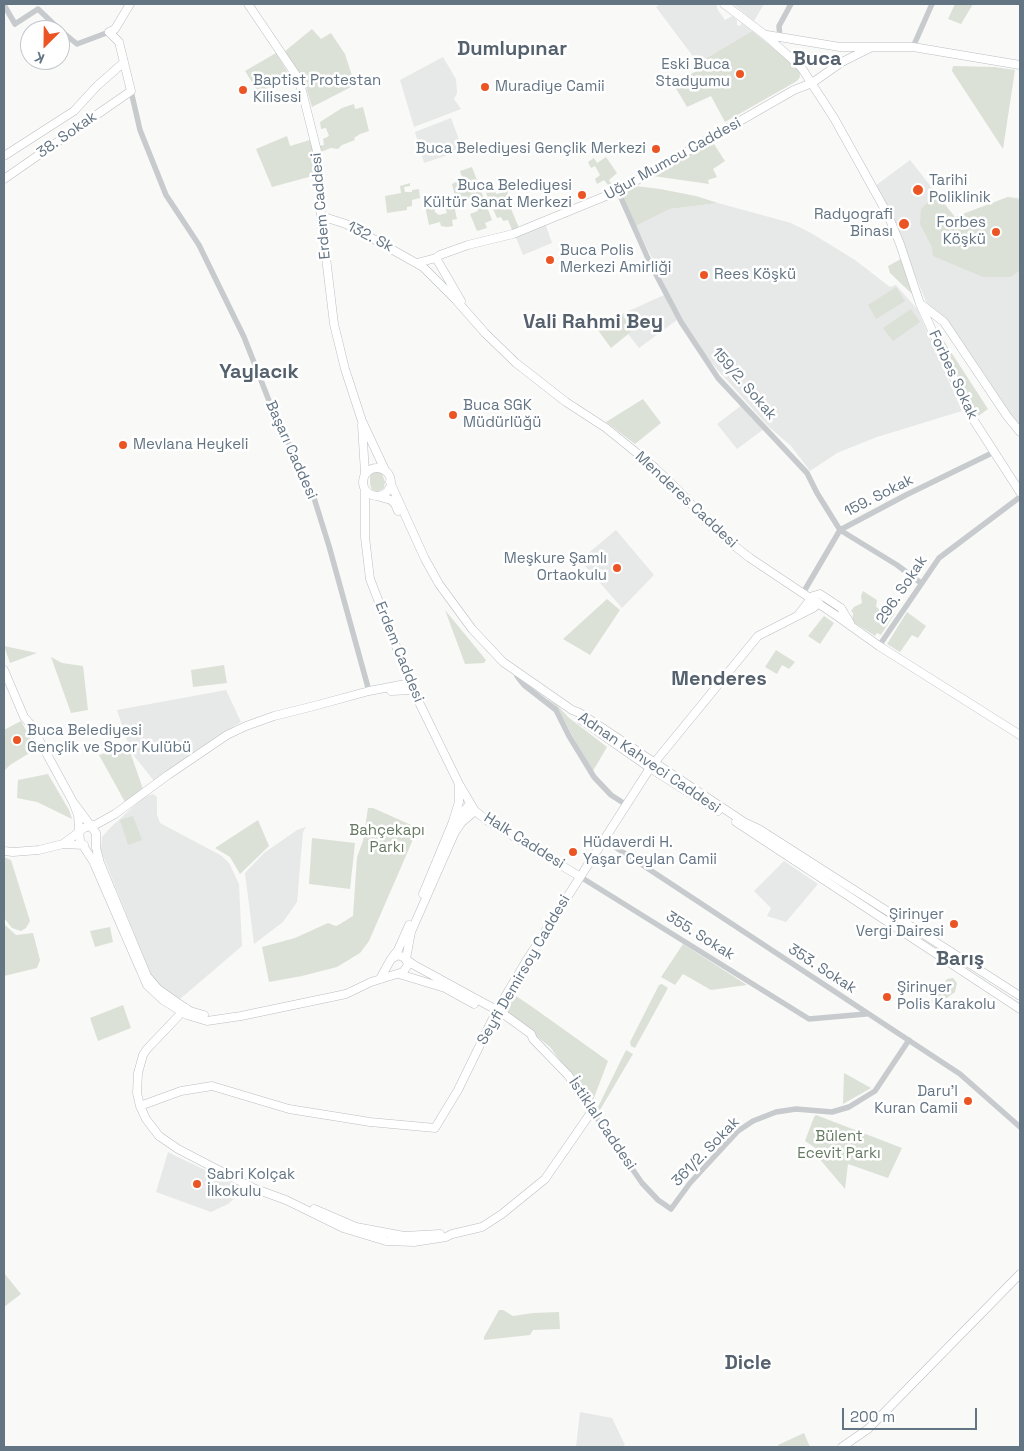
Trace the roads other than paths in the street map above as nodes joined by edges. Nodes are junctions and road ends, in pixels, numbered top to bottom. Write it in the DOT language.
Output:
graph roads {
  1 [pos="130,4"];
  2 [pos="248,4"];
  3 [pos="724,4"];
  4 [pos="791,4"];
  5 [pos="932,4"];
  6 [pos="4,5"];
  7 [pos="21,20"];
  8 [pos="50,20"];
  9 [pos="20,21"];
  10 [pos="779,26"];
  11 [pos="109,32"];
  12 [pos="765,35"];
  13 [pos="70,38"];
  14 [pos="780,38"];
  15 [pos="796,41"];
  16 [pos="872,47"];
  17 [pos="913,47"];
  18 [pos="840,48"];
  19 [pos="788,54"];
  20 [pos="842,62"];
  21 [pos="123,63"];
  22 [pos="1020,65"];
  23 [pos="801,66"];
  24 [pos="825,74"];
  25 [pos="812,83"];
  26 [pos="794,90"];
  27 [pos="131,91"];
  28 [pos="823,100"];
  29 [pos="4,156"];
  30 [pos="4,179"];
  31 [pos="618,191"];
  32 [pos="321,216"];
  33 [pos="436,258"];
  34 [pos="422,264"];
  35 [pos="443,271"];
  36 [pos="434,278"];
  37 [pos="920,304"];
  38 [pos="467,312"];
  39 [pos="362,421"];
  40 [pos="1020,432"];
  41 [pos="994,452"];
  42 [pos="1006,469"];
  43 [pos="385,470"];
  44 [pos="365,473"];
  45 [pos="390,482"];
  46 [pos="1020,486"];
  47 [pos="365,490"];
  48 [pos="1020,492"];
  49 [pos="378,497"];
  50 [pos="1020,497"];
  51 [pos="366,512"];
  52 [pos="840,530"];
  53 [pos="921,583"];
  54 [pos="803,593"];
  55 [pos="815,601"];
  56 [pos="879,646"];
  57 [pos="4,670"];
  58 [pos="517,676"];
  59 [pos="412,686"];
  60 [pos="541,689"];
  61 [pos="369,691"];
  62 [pos="1020,735"];
  63 [pos="652,765"];
  64 [pos="459,784"];
  65 [pos="73,802"];
  66 [pos="626,804"];
  67 [pos="473,807"];
  68 [pos="115,814"];
  69 [pos="452,824"];
  70 [pos="90,826"];
  71 [pos="79,832"];
  72 [pos="97,838"];
  73 [pos="603,839"];
  74 [pos="64,844"];
  75 [pos="82,845"];
  76 [pos="4,851"];
  77 [pos="580,876"];
  78 [pos="391,959"];
  79 [pos="406,959"];
  80 [pos="397,973"];
  81 [pos="380,979"];
  82 [pos="1020,996"];
  83 [pos="181,1008"];
  84 [pos="1020,1009"];
  85 [pos="496,1012"];
  86 [pos="867,1014"];
  87 [pos="909,1040"];
  88 [pos="140,1106"];
  89 [pos="592,1111"];
  90 [pos="1020,1127"];
  91 [pos="671,1209"];
  92 [pos="1020,1274"];
  93 [pos="842,1447"];
  1 -- 11 [label="main road"];
  2 -- 32 [label="main road, Erdem Caddesi"];
  3 -- 12 [label="main road, Forbes Sokak"];
  4 -- 10 [label="street"];
  5 -- 17 [label="street"];
  6 -- 9 [label="street"];
  7 -- 8 [label="street"];
  10 -- 12 [label="street"];
  10 -- 14 [label="street"];
  11 -- 13 [label="street"];
  11 -- 21 [label="main road"];
  12 -- 14 [label="main road, Uğur Mumcu Caddesi"];
  12 -- 19 [label="main road, Forbes Sokak"];
  14 -- 15 [label="main road, Uğur Mumcu Caddesi"];
  15 -- 18 [label="main road, Uğur Mumcu Caddesi"];
  15 -- 19 [label="main road"];
  16 -- 17 [label="main road, Uğur Mumcu Caddesi"];
  16 -- 18 [label="main road, Uğur Mumcu Caddesi"];
  16 -- 20 [label="main road, Uğur Mumcu Caddesi"];
  17 -- 22 [label="main road, Uğur Mumcu Caddesi"];
  18 -- 20 [label="main road"];
  19 -- 23 [label="main road, Forbes Sokak"];
  20 -- 24 [label="main road, Uğur Mumcu Caddesi"];
  21 -- 27 [label="main road"];
  21 -- 29 [label="main road"];
  23 -- 25 [label="main road, Forbes Sokak"];
  23 -- 26 [label="main road"];
  24 -- 25 [label="main road, Uğur Mumcu Caddesi"];
  24 -- 28 [label="main road"];
  25 -- 26 [label="main road, Uğur Mumcu Caddesi"];
  25 -- 28 [label="main road, Forbes Sokak"];
  26 -- 31 [label="main road, Uğur Mumcu Caddesi"];
  27 -- 30 [label="main road, 38. Sokak"];
  27 -- 61 [label="street, Başarı Caddesi"];
  28 -- 37 [label="main road, Forbes Sokak"];
  31 -- 33 [label="main road, Uğur Mumcu Caddesi"];
  31 -- 52 [label="street, 159/2. Sokak"];
  32 -- 34 [label="main road, 132. Sk"];
  32 -- 39 [label="main road, Erdem Caddesi"];
  33 -- 34 [label="main road, Uğur Mumcu Caddesi"];
  33 -- 35 [label="main road, Menderes Caddesi"];
  34 -- 36 [label="main road, 132. Sk"];
  35 -- 36 [label="main road"];
  35 -- 38 [label="main road, Menderes Caddesi"];
  36 -- 38 [label="main road, Menderes Caddesi"];
  37 -- 40 [label="main road"];
  37 -- 41 [label="main road, Forbes Sokak"];
  38 -- 54 [label="main road, Menderes Caddesi"];
  39 -- 43 [label="main road, Erdem Caddesi"];
  39 -- 44 [label="main road, Erdem Caddesi"];
  41 -- 42 [label="main road, Forbes Sokak"];
  41 -- 52 [label="street, 159. Sokak"];
  42 -- 46 [label="main road, Forbes Sokak"];
  42 -- 48 [label="main road, Forbes Sokak"];
  43 -- 44 [label="main road"];
  43 -- 45 [label="main road"];
  44 -- 47 [label="main road"];
  45 -- 49 [label="main road"];
  45 -- 60 [label="main road"];
  47 -- 49 [label="main road"];
  47 -- 51 [label="main road, Erdem Caddesi"];
  49 -- 51 [label="main road"];
  49 -- 58 [label="main road"];
  50 -- 53 [label="street, 296. Sokak"];
  51 -- 59 [label="main road, Erdem Caddesi"];
  52 -- 53 [label="street"];
  52 -- 54 [label="street, 159. Sokak"];
  53 -- 56 [label="street, 296. Sokak"];
  54 -- 55 [label="main road, Menderes Caddesi"];
  55 -- 56 [label="main road, Menderes Caddesi"];
  55 -- 63 [label="main road, Seyfi Demirsoy Caddesi"];
  56 -- 62 [label="main road"];
  57 -- 65 [label="main road"];
  58 -- 60 [label="main road"];
  58 -- 66 [label="street"];
  59 -- 61 [label="main road"];
  59 -- 64 [label="main road, Erdem Caddesi"];
  60 -- 63 [label="main road, Adnan Kahveci Caddesi"];
  61 -- 68 [label="main road"];
  63 -- 66 [label="main road, Seyfi Demirsoy Caddesi"];
  63 -- 82 [label="main road, Adnan Kahveci Caddesi"];
  63 -- 84 [label="main road, Adnan Kahveci Caddesi"];
  64 -- 67 [label="main road, Erdem Caddesi"];
  64 -- 69 [label="main road"];
  65 -- 70 [label="main road"];
  65 -- 71 [label="main road"];
  66 -- 73 [label="main road, Seyfi Demirsoy Caddesi"];
  67 -- 69 [label="main road"];
  67 -- 77 [label="main road, Halk Caddesi"];
  67 -- 79 [label="main road"];
  68 -- 70 [label="main road"];
  68 -- 72 [label="main road"];
  69 -- 78 [label="main road"];
  70 -- 71 [label="main road"];
  70 -- 72 [label="main road"];
  71 -- 74 [label="main road"];
  71 -- 75 [label="main road"];
  72 -- 75 [label="main road"];
  72 -- 83 [label="main road"];
  73 -- 77 [label="main road, Seyfi Demirsoy Caddesi"];
  73 -- 86 [label="street, 353. Sokak"];
  74 -- 75 [label="main road"];
  74 -- 76 [label="main road"];
  75 -- 83 [label="main road"];
  77 -- 85 [label="main road, Seyfi Demirsoy Caddesi"];
  77 -- 86 [label="street, 355. Sokak"];
  78 -- 79 [label="main road"];
  78 -- 80 [label="main road"];
  78 -- 81 [label="main road"];
  79 -- 80 [label="main road"];
  79 -- 85 [label="main road, İstiklal Caddesi"];
  80 -- 81 [label="main road"];
  80 -- 85 [label="main road, İstiklal Caddesi"];
  81 -- 83 [label="main road"];
  83 -- 88 [label="main road"];
  85 -- 88 [label="main road, Seyfi Demirsoy Caddesi"];
  85 -- 89 [label="main road, İstiklal Caddesi"];
  86 -- 87 [label="street, 353. Sokak"];
  87 -- 90 [label="street, 353. Sokak"];
  87 -- 91 [label="street, 361/2. Sokak"];
  88 -- 89 [label="main road"];
  89 -- 91 [label="street, İstiklal Caddesi"];
  92 -- 93 [label="main road"];
}
